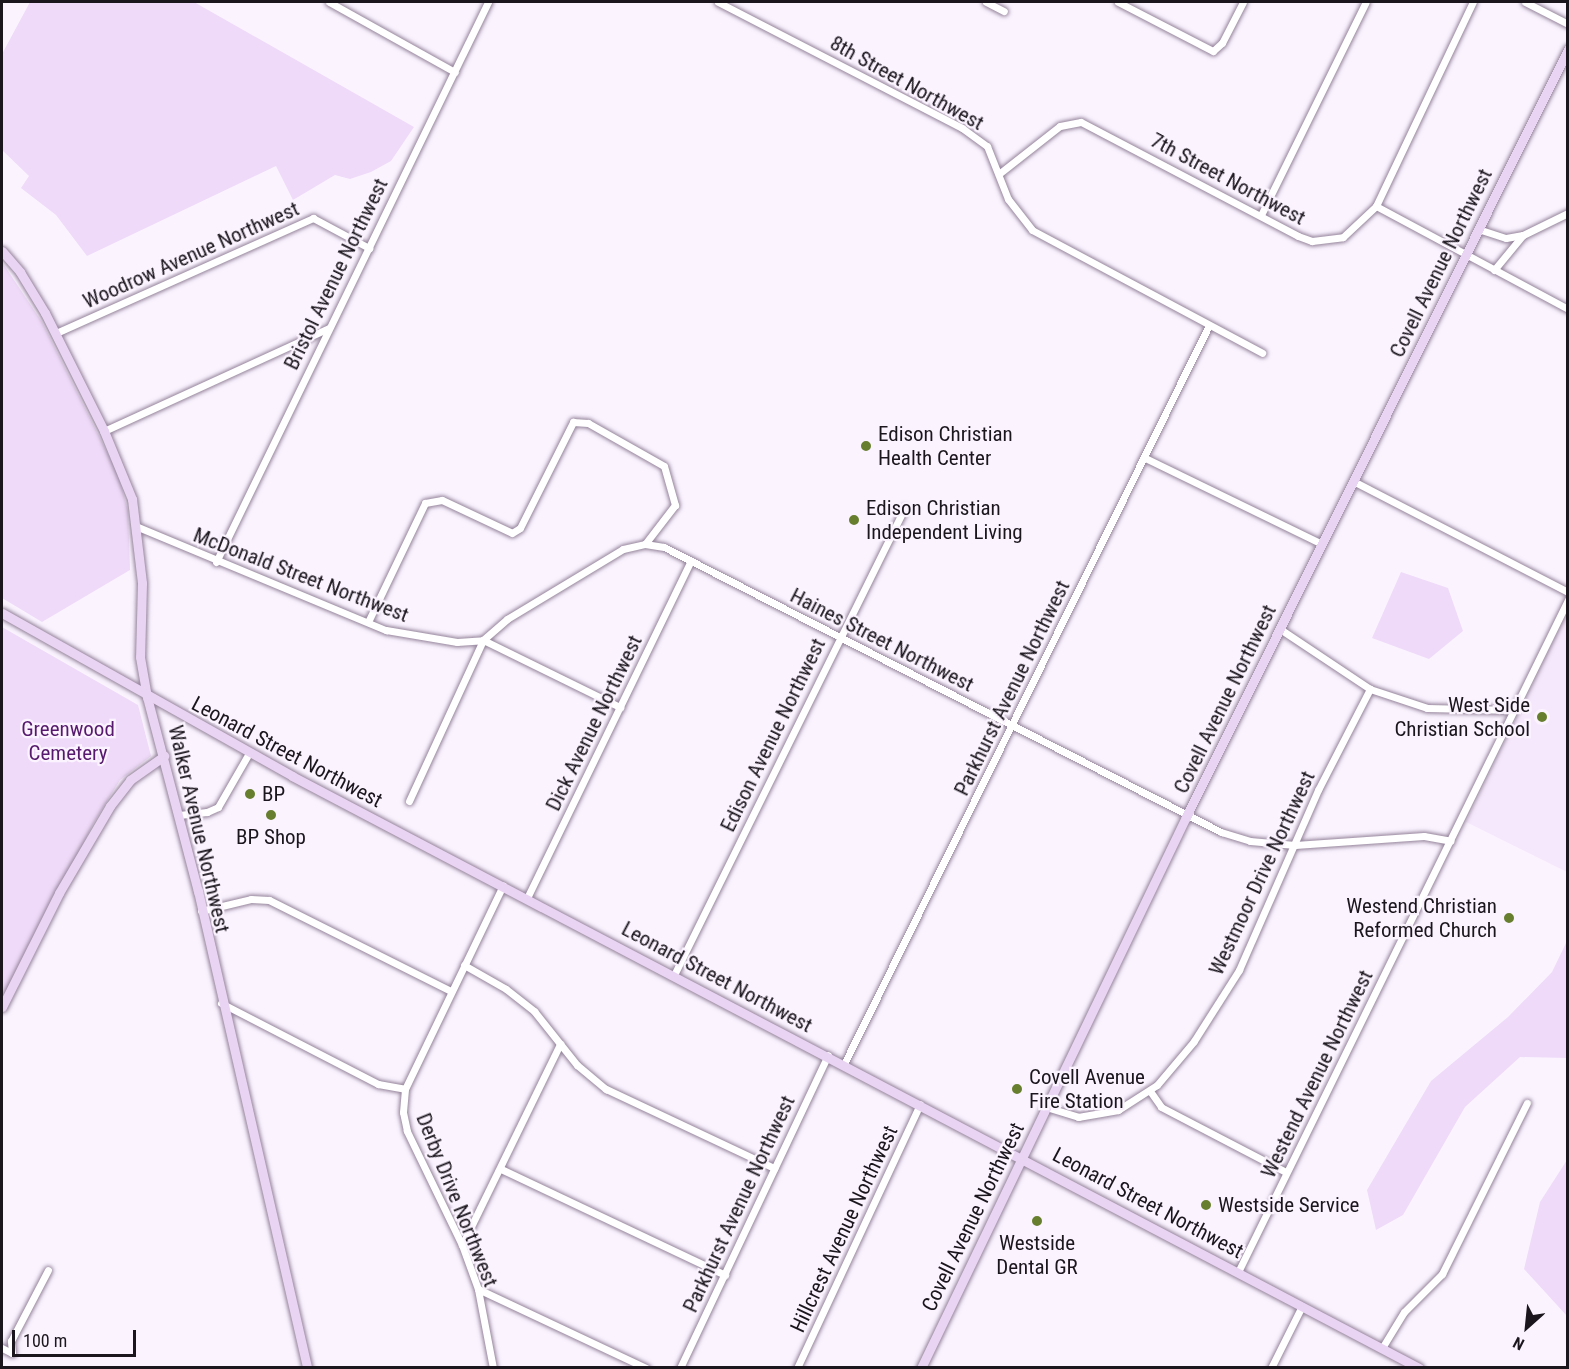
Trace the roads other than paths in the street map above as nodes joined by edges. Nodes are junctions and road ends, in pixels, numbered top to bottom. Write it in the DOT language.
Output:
graph roads {
  1 [pos="328,2"];
  2 [pos="488,2"];
  3 [pos="718,2"];
  4 [pos="986,2"];
  5 [pos="1118,2"];
  6 [pos="1243,2"];
  7 [pos="1366,2"];
  8 [pos="1473,2"];
  9 [pos="1525,2"];
  10 [pos="1004,11"];
  11 [pos="1568,24"];
  12 [pos="1567,52"];
  13 [pos="455,72"];
  14 [pos="1000,173"];
  15 [pos="1376,206"];
  16 [pos="1568,213"];
  17 [pos="1261,215"];
  18 [pos="1478,230"];
  19 [pos="1523,235"];
  20 [pos="369,248"];
  21 [pos="2,251"];
  22 [pos="1466,253"];
  23 [pos="1494,270"];
  24 [pos="1568,309"];
  25 [pos="1209,325"];
  26 [pos="329,328"];
  27 [pos="56,333"];
  28 [pos="1262,353"];
  29 [pos="104,431"];
  30 [pos="1145,458"];
  31 [pos="1353,481"];
  32 [pos="904,509"];
  33 [pos="138,527"];
  34 [pos="645,544"];
  35 [pos="1322,544"];
  36 [pos="691,561"];
  37 [pos="216,562"];
  38 [pos="1568,592"];
  39 [pos="1568,600"];
  40 [pos="2,613"];
  41 [pos="368,622"];
  42 [pos="1280,629"];
  43 [pos="840,636"];
  44 [pos="483,640"];
  45 [pos="1370,689"];
  46 [pos="147,697"];
  47 [pos="620,707"];
  48 [pos="1514,710"];
  49 [pos="1011,726"];
  50 [pos="249,753"];
  51 [pos="164,756"];
  52 [pos="409,801"];
  53 [pos="179,815"];
  54 [pos="1186,817"];
  55 [pos="1451,841"];
  56 [pos="1295,845"];
  57 [pos="503,885"];
  58 [pos="527,898"];
  59 [pos="201,911"];
  60 [pos="464,965"];
  61 [pos="674,975"];
  62 [pos="451,991"];
  63 [pos="221,1003"];
  64 [pos="2,1007"];
  65 [pos="560,1044"];
  66 [pos="828,1055"];
  67 [pos="844,1064"];
  68 [pos="405,1089"];
  69 [pos="1149,1091"];
  70 [pos="1527,1103"];
  71 [pos="921,1104"];
  72 [pos="1046,1107"];
  73 [pos="1022,1156"];
  74 [pos="774,1168"];
  75 [pos="501,1169"];
  76 [pos="1286,1172"];
  77 [pos="462,1245"];
  78 [pos="48,1270"];
  79 [pos="1238,1272"];
  80 [pos="725,1275"];
  81 [pos="478,1289"];
  82 [pos="1302,1306"];
  83 [pos="2,1348"];
  84 [pos="1382,1348"];
  85 [pos="1417,1367"];
  86 [pos="307,1368"];
  87 [pos="493,1368"];
  88 [pos="646,1368"];
  89 [pos="680,1368"];
  90 [pos="796,1368"];
  91 [pos="921,1368"];
  92 [pos="1271,1368"];
  1 -- 13 [label="street"];
  2 -- 13 [label="street, Bristol Avenue Northwest"];
  3 -- 14 [label="street, 8th Street Northwest"];
  4 -- 10 [label="street"];
  5 -- 6 [label="street"];
  7 -- 17 [label="street"];
  8 -- 15 [label="street, 7th Street Northwest"];
  9 -- 11 [label="street"];
  12 -- 18 [label="main road, Covell Avenue Northwest"];
  13 -- 20 [label="street, Bristol Avenue Northwest"];
  14 -- 17 [label="street, 7th Street Northwest"];
  14 -- 25 [label="street, 8th Street Northwest"];
  15 -- 17 [label="street, 7th Street Northwest"];
  15 -- 22 [label="street"];
  16 -- 19 [label="street"];
  18 -- 19 [label="street"];
  18 -- 22 [label="main road, Covell Avenue Northwest"];
  19 -- 23 [label="street"];
  20 -- 26 [label="street, Bristol Avenue Northwest"];
  20 -- 27 [label="street, Woodrow Avenue Northwest"];
  21 -- 27 [label="main road, Walker Avenue Northwest"];
  22 -- 23 [label="street"];
  22 -- 31 [label="main road, Covell Avenue Northwest"];
  23 -- 24 [label="street"];
  25 -- 28 [label="street, 8th Street Northwest"];
  25 -- 30 [label="street, Parkhurst Avenue Northwest"];
  26 -- 29 [label="street"];
  26 -- 37 [label="street, Bristol Avenue Northwest"];
  27 -- 29 [label="main road, Walker Avenue Northwest"];
  29 -- 33 [label="main road, Walker Avenue Northwest"];
  30 -- 35 [label="street"];
  30 -- 49 [label="street, Parkhurst Avenue Northwest"];
  31 -- 35 [label="main road, Covell Avenue Northwest"];
  31 -- 38 [label="street"];
  32 -- 43 [label="street, Edison Avenue Northwest"];
  33 -- 37 [label="street, McDonald Street Northwest"];
  33 -- 46 [label="main road, Walker Avenue Northwest"];
  34 -- 36 [label="street, Haines Street Northwest"];
  34 -- 41 [label="street"];
  34 -- 44 [label="street"];
  35 -- 42 [label="main road, Covell Avenue Northwest"];
  36 -- 43 [label="street, Haines Street Northwest"];
  36 -- 47 [label="street, Dick Avenue Northwest"];
  37 -- 41 [label="street, McDonald Street Northwest"];
  39 -- 48 [label="street, Westend Avenue Northwest"];
  40 -- 46 [label="main road, Leonard Street Northwest"];
  41 -- 44 [label="street, McDonald Street Northwest"];
  42 -- 45 [label="street"];
  42 -- 54 [label="main road, Covell Avenue Northwest"];
  43 -- 49 [label="street, Haines Street Northwest"];
  43 -- 61 [label="street, Edison Avenue Northwest"];
  44 -- 47 [label="street, McDonald Street Northwest"];
  44 -- 52 [label="street"];
  45 -- 48 [label="street"];
  45 -- 56 [label="street, Westmoor Drive Northwest"];
  46 -- 50 [label="main road, Leonard Street Northwest"];
  46 -- 51 [label="main road, Walker Avenue Northwest"];
  47 -- 58 [label="street, Dick Avenue Northwest"];
  48 -- 55 [label="street, Westend Avenue Northwest"];
  49 -- 54 [label="street, Haines Street Northwest"];
  49 -- 67 [label="street, Parkhurst Avenue Northwest"];
  50 -- 53 [label="street"];
  50 -- 57 [label="main road, Leonard Street Northwest"];
  51 -- 53 [label="main road, Walker Avenue Northwest"];
  51 -- 64 [label="main road"];
  53 -- 59 [label="main road, Walker Avenue Northwest"];
  54 -- 56 [label="street, Haines Street Northwest"];
  54 -- 72 [label="main road, Covell Avenue Northwest"];
  55 -- 56 [label="street, Haines Street Northwest"];
  55 -- 76 [label="street, Westend Avenue Northwest"];
  56 -- 69 [label="street, Westmoor Drive Northwest"];
  57 -- 58 [label="main road, Leonard Street Northwest"];
  57 -- 60 [label="street, Derby Drive Northwest"];
  58 -- 61 [label="main road, Leonard Street Northwest"];
  59 -- 62 [label="street"];
  59 -- 63 [label="main road, Walker Avenue Northwest"];
  60 -- 62 [label="street, Derby Drive Northwest"];
  60 -- 65 [label="street"];
  61 -- 66 [label="main road, Leonard Street Northwest"];
  62 -- 68 [label="street, Derby Drive Northwest"];
  63 -- 68 [label="street"];
  63 -- 86 [label="main road, Walker Avenue Northwest"];
  65 -- 74 [label="street"];
  65 -- 75 [label="street"];
  66 -- 67 [label="main road, Leonard Street Northwest"];
  66 -- 74 [label="street, Parkhurst Avenue Northwest"];
  67 -- 71 [label="main road, Leonard Street Northwest"];
  68 -- 77 [label="street, Derby Drive Northwest"];
  69 -- 72 [label="street, Westmoor Drive Northwest"];
  69 -- 76 [label="street"];
  70 -- 84 [label="street"];
  71 -- 73 [label="main road, Leonard Street Northwest"];
  71 -- 90 [label="street, Hillcrest Avenue Northwest"];
  72 -- 73 [label="main road, Covell Avenue Northwest"];
  73 -- 79 [label="main road, Leonard Street Northwest"];
  73 -- 91 [label="main road, Covell Avenue Northwest"];
  74 -- 80 [label="street, Parkhurst Avenue Northwest"];
  75 -- 77 [label="street"];
  75 -- 80 [label="street"];
  76 -- 79 [label="street, Westend Avenue Northwest"];
  77 -- 81 [label="street, Derby Drive Northwest"];
  78 -- 83 [label="street"];
  79 -- 82 [label="main road, Leonard Street Northwest"];
  80 -- 89 [label="street, Parkhurst Avenue Northwest"];
  81 -- 87 [label="street, Derby Drive Northwest"];
  81 -- 88 [label="street"];
  82 -- 84 [label="main road, Leonard Street Northwest"];
  82 -- 92 [label="street"];
  84 -- 85 [label="main road, Leonard Street Northwest"];
}
